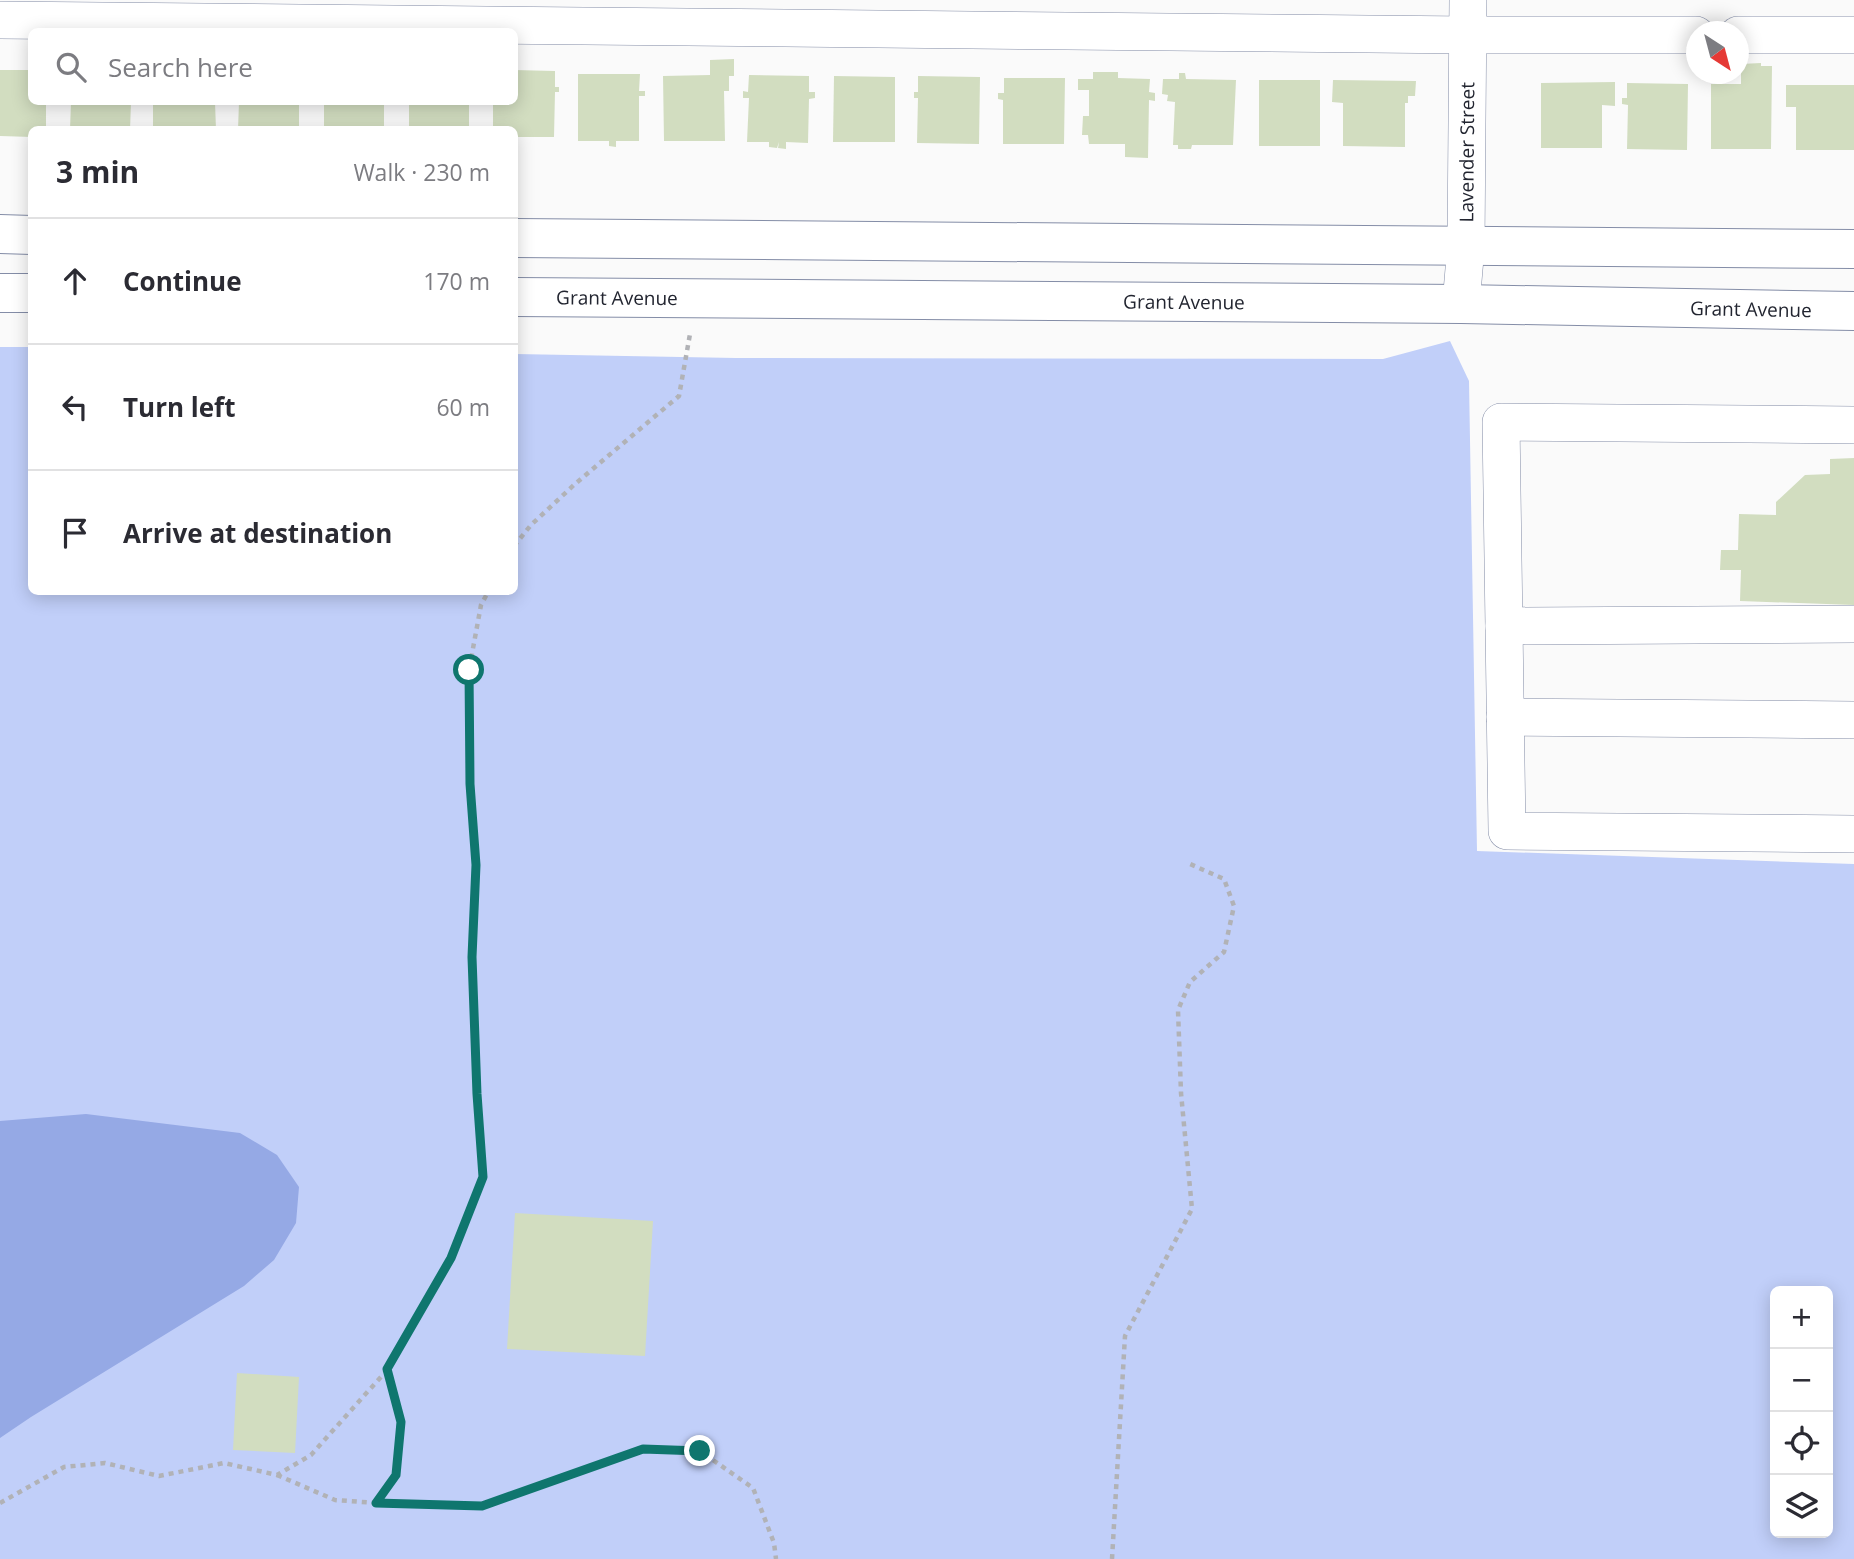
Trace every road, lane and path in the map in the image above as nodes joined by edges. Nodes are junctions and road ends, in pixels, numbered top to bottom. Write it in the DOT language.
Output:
graph roads {
  1 [pos="1468,18"];
  2 [pos="0,20"];
  3 [pos="1686,34"];
  4 [pos="1749,35"];
  5 [pos="1854,35"];
  6 [pos="0,234"];
  7 [pos="28,235"];
  8 [pos="518,239"];
  9 [pos="1466,246"];
  10 [pos="1854,249"];
  11 [pos="0,293"];
  12 [pos="28,293"];
  13 [pos="518,297"];
  14 [pos="694,298"];
  15 [pos="1461,304"];
  16 [pos="1854,311"];
  17 [pos="1854,425"];
  18 [pos="518,541"];
  19 [pos="486,595"];
  20 [pos="1854,624"];
  21 [pos="1504,625"];
  22 [pos="1505,717"];
  23 [pos="1854,720"];
  24 [pos="1854,834"];
  25 [pos="1190,864"];
  26 [pos="387,1369"];
  27 [pos="277,1475"];
  28 [pos="0,1503"];
  29 [pos="376,1503"];
  30 [pos="776,1559"];
  31 [pos="1112,1559"];
  1 -- 2 [label="street"];
  1 -- 3 [label="street"];
  1 -- 9 [label="street, Lavender Street"];
  4 -- 5 [label="street"];
  6 -- 7 [label="main road"];
  8 -- 9 [label="main road"];
  9 -- 10 [label="main road"];
  9 -- 15 [label="street, Lavender Street"];
  11 -- 12 [label="main road"];
  13 -- 14 [label="main road, Grant Avenue"];
  14 -- 15 [label="main road, Grant Avenue"];
  14 -- 18 [label="path"];
  15 -- 16 [label="main road, Grant Avenue"];
  17 -- 21 [label="street"];
  19 -- 26 [label="path"];
  20 -- 21 [label="street"];
  21 -- 22 [label="street"];
  22 -- 23 [label="street"];
  22 -- 24 [label="street"];
  25 -- 31 [label="path"];
  26 -- 27 [label="path"];
  26 -- 29 [label="path"];
  27 -- 28 [label="path"];
  27 -- 29 [label="path"];
  29 -- 30 [label="path"];
}
